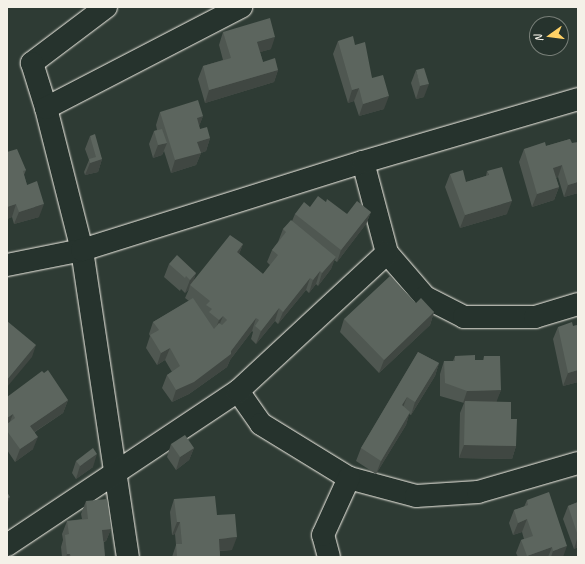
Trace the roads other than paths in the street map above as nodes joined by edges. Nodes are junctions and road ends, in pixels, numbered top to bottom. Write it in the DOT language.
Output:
graph roads {
  1 [pos="106,7"];
  2 [pos="241,7"];
  3 [pos="578,99"];
  4 [pos="46,108"];
  5 [pos="363,162"];
  6 [pos="82,250"];
  7 [pos="387,253"];
  8 [pos="7,265"];
  9 [pos="578,304"];
  10 [pos="238,390"];
  11 [pos="578,463"];
  12 [pos="116,470"];
  13 [pos="349,478"];
  14 [pos="7,546"];
  15 [pos="128,557"];
  16 [pos="329,557"];
  1 -- 4 [label="street"];
  2 -- 4 [label="street"];
  3 -- 5 [label="street"];
  4 -- 6 [label="street"];
  5 -- 6 [label="street"];
  5 -- 7 [label="street"];
  6 -- 8 [label="street"];
  6 -- 12 [label="street"];
  7 -- 9 [label="street"];
  7 -- 10 [label="street"];
  10 -- 12 [label="street"];
  10 -- 13 [label="street"];
  11 -- 13 [label="street"];
  12 -- 14 [label="street"];
  12 -- 15 [label="street"];
  13 -- 16 [label="street"];
}
